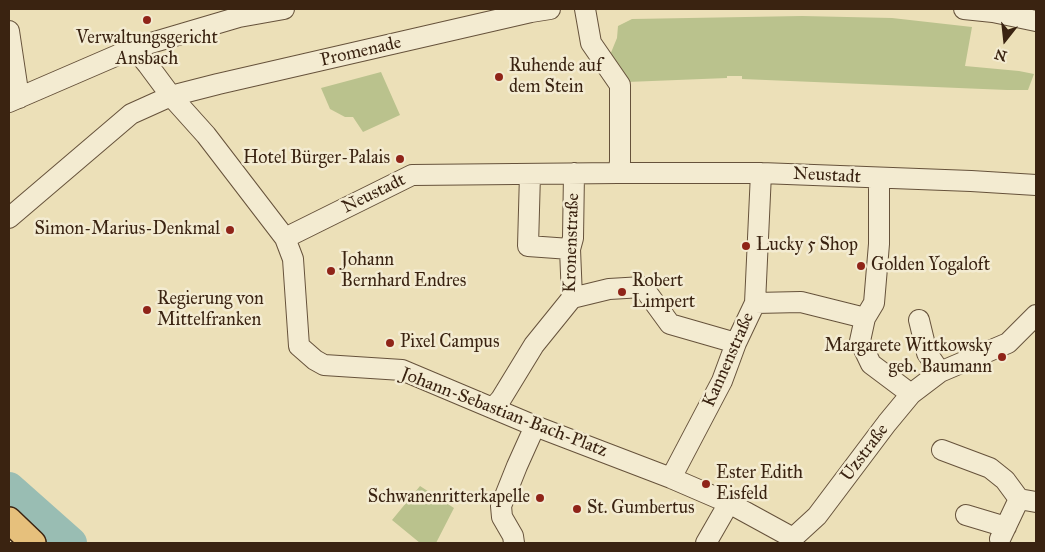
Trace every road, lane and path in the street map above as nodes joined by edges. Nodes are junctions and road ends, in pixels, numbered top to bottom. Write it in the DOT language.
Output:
graph roads {
  1 [pos="284,9"];
  2 [pos="550,9"];
  3 [pos="584,9"];
  4 [pos="964,9"];
  5 [pos="1036,21"];
  6 [pos="9,31"];
  7 [pos="134,48"];
  8 [pos="171,96"];
  9 [pos="14,100"];
  10 [pos="574,173"];
  11 [pos="618,173"];
  12 [pos="760,173"];
  13 [pos="530,174"];
  14 [pos="879,178"];
  15 [pos="1036,186"];
  16 [pos="9,218"];
  17 [pos="285,238"];
  18 [pos="570,249"];
  19 [pos="572,298"];
  20 [pos="754,303"];
  21 [pos="1036,315"];
  22 [pos="865,318"];
  23 [pos="919,320"];
  24 [pos="736,343"];
  25 [pos="940,372"];
  26 [pos="911,394"];
  27 [pos="493,408"];
  28 [pos="535,426"];
  29 [pos="942,450"];
  30 [pos="671,478"];
  31 [pos="1027,501"];
  32 [pos="729,503"];
  33 [pos="966,515"];
  34 [pos="9,520"];
  35 [pos="794,541"];
  36 [pos="34,543"];
  37 [pos="514,543"];
  38 [pos="706,543"];
  1 -- 7 [label="street"];
  2 -- 8 [label="street, Promenade"];
  3 -- 11 [label="street"];
  4 -- 5 [label="street"];
  6 -- 9 [label="street"];
  7 -- 8 [label="street"];
  7 -- 9 [label="street"];
  8 -- 16 [label="street, Promenade"];
  8 -- 17 [label="street, Johann-Sebastian-Bach-Platz"];
  10 -- 11 [label="street, Neustadt"];
  10 -- 13 [label="street, Neustadt"];
  10 -- 18 [label="street, Kronenstraße"];
  11 -- 12 [label="street, Neustadt"];
  12 -- 14 [label="street, Neustadt"];
  12 -- 20 [label="street, Kannenstraße"];
  13 -- 17 [label="street, Neustadt"];
  13 -- 18 [label="street"];
  14 -- 15 [label="street, Neustadt"];
  14 -- 22 [label="street"];
  17 -- 27 [label="street, Johann-Sebastian-Bach-Platz"];
  18 -- 19 [label="street, Kronenstraße"];
  19 -- 24 [label="street"];
  19 -- 27 [label="street, Kronenstraße"];
  20 -- 22 [label="street"];
  20 -- 24 [label="street, Kannenstraße"];
  21 -- 25 [label="street, Uzstraße"];
  22 -- 26 [label="street"];
  23 -- 25 [label="street"];
  24 -- 30 [label="street, Kannenstraße"];
  25 -- 26 [label="street, Uzstraße"];
  26 -- 35 [label="street, Uzstraße"];
  27 -- 28 [label="street, Johann-Sebastian-Bach-Platz"];
  28 -- 30 [label="street, Johann-Sebastian-Bach-Platz"];
  28 -- 37 [label="street"];
  29 -- 31 [label="street"];
  30 -- 32 [label="street, Johann-Sebastian-Bach-Platz"];
  31 -- 33 [label="street"];
  32 -- 35 [label="street, Johann-Sebastian-Bach-Platz"];
  32 -- 38 [label="street"];
  34 -- 36 [label="main road"];
}
